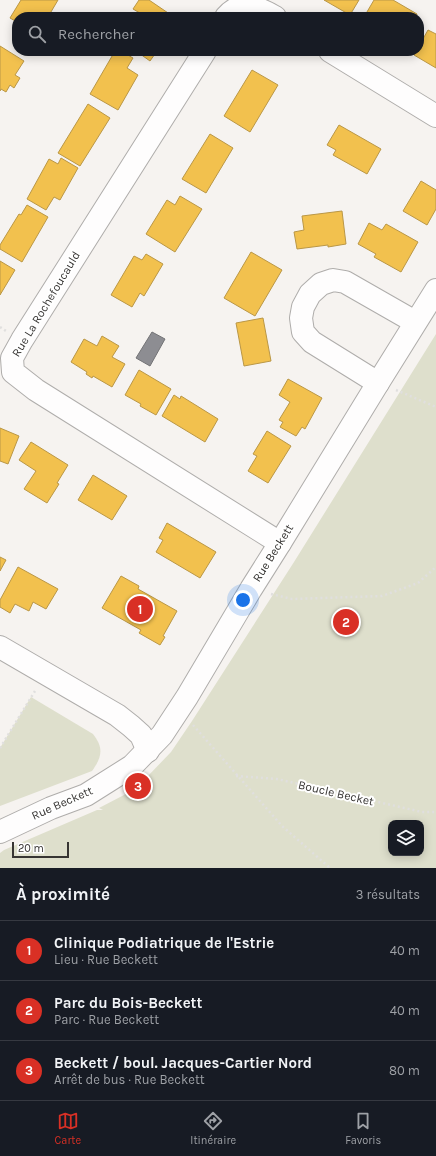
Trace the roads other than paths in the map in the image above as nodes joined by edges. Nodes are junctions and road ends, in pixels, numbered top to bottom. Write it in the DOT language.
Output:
graph roads {
  1 [pos="230,12"];
  2 [pos="266,12"];
  3 [pos="202,56"];
  4 [pos="338,56"];
  5 [pos="436,116"];
  6 [pos="436,290"];
  7 [pos="415,322"];
  8 [pos="378,383"];
  9 [pos="280,543"];
  10 [pos="0,647"];
  11 [pos="148,751"];
  12 [pos="0,832"];
  1 -- 2 [label="street"];
  3 -- 9 [label="street, Rue La Rochefoucauld"];
  4 -- 5 [label="street"];
  6 -- 7 [label="street, Rue Beckett"];
  7 -- 8 [label="street, Rue Beckett"];
  7 -- 8 [label="street"];
  8 -- 9 [label="street, Rue Beckett"];
  9 -- 11 [label="street, Rue Beckett"];
  10 -- 11 [label="street"];
  11 -- 12 [label="street, Rue Beckett"];
}
